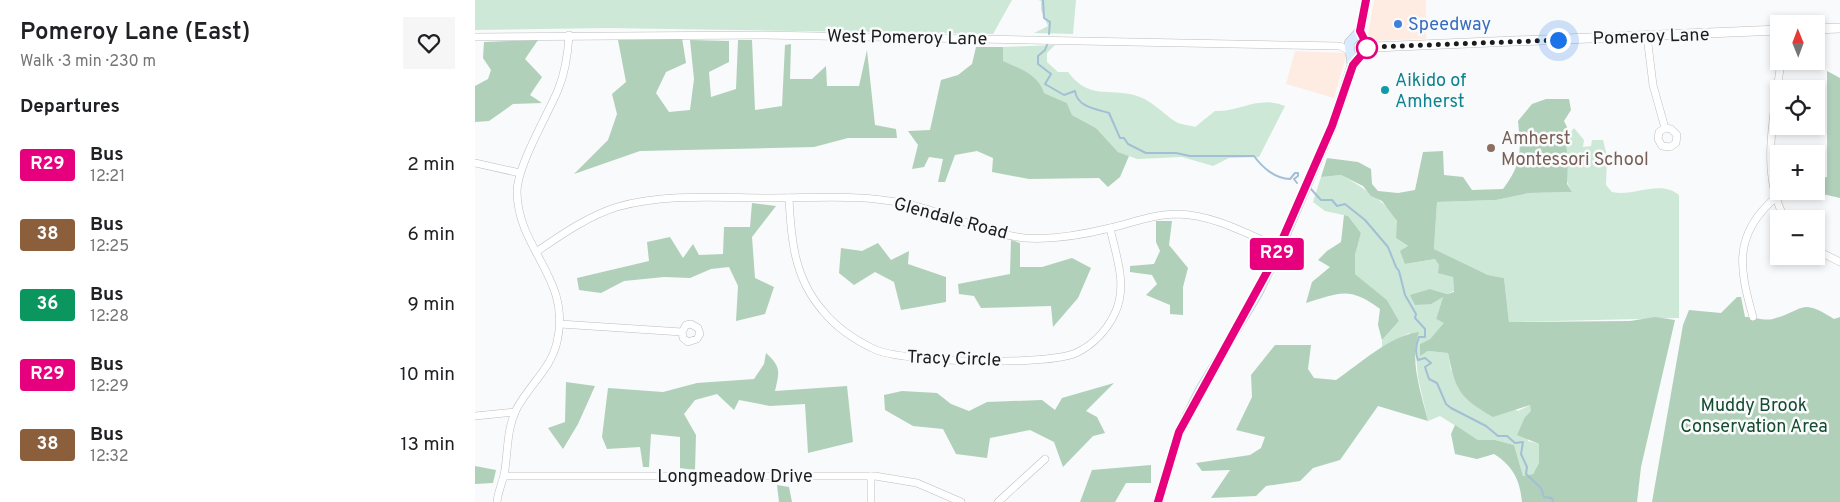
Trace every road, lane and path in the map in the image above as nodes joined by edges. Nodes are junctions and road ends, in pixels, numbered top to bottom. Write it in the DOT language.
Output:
graph roads {
  1 [pos="1366,0"];
  2 [pos="1840,28"];
  3 [pos="1825,29"];
  4 [pos="1770,30"];
  5 [pos="1360,31"];
  6 [pos="569,35"];
  7 [pos="1647,36"];
  8 [pos="475,37"];
  9 [pos="1352,40"];
  10 [pos="1365,41"];
  11 [pos="1340,46"];
  12 [pos="1374,47"];
  13 [pos="1350,52"];
  14 [pos="1363,54"];
  15 [pos="1353,65"];
  16 [pos="1780,70"];
  17 [pos="1665,128"];
  18 [pos="1773,145"];
  19 [pos="475,163"];
  20 [pos="520,173"];
  21 [pos="789,198"];
  22 [pos="1773,200"];
  23 [pos="1110,228"];
  24 [pos="1280,248"];
  25 [pos="536,252"];
  26 [pos="1825,254"];
  27 [pos="1840,262"];
  28 [pos="1753,317"];
  29 [pos="560,324"];
  30 [pos="681,332"];
  31 [pos="515,412"];
  32 [pos="475,416"];
  33 [pos="1045,459"];
  34 [pos="504,476"];
  35 [pos="871,476"];
  36 [pos="497,502"];
  37 [pos="871,502"];
  38 [pos="961,502"];
  39 [pos="998,502"];
  40 [pos="1158,502"];
  1 -- 5 [label="main road"];
  2 -- 3 [label="street"];
  4 -- 7 [label="street, Pomeroy Lane"];
  5 -- 9 [label="main road"];
  5 -- 10 [label="main road"];
  6 -- 8 [label="street, West Pomeroy Lane"];
  6 -- 11 [label="street, West Pomeroy Lane"];
  6 -- 20 [label="street"];
  7 -- 12 [label="street, Pomeroy Lane"];
  7 -- 17 [label="street"];
  9 -- 10 [label="main road"];
  9 -- 11 [label="street, West Pomeroy Lane"];
  9 -- 13 [label="main road"];
  10 -- 12 [label="street"];
  10 -- 14 [label="main road"];
  11 -- 13 [label="street, West Pomeroy Lane"];
  12 -- 14 [label="street, Pomeroy Lane"];
  13 -- 14 [label="main road"];
  13 -- 15 [label="main road"];
  14 -- 15 [label="main road"];
  15 -- 24 [label="main road"];
  16 -- 18 [label="street"];
  19 -- 20 [label="street"];
  20 -- 25 [label="street"];
  21 -- 23 [label="street, Glendale Road"];
  21 -- 23 [label="street, Tracy Circle"];
  21 -- 25 [label="street, Glendale Road"];
  22 -- 28 [label="street"];
  23 -- 24 [label="street, Glendale Road"];
  24 -- 40 [label="main road"];
  25 -- 29 [label="street"];
  26 -- 27 [label="street"];
  29 -- 30 [label="street"];
  29 -- 31 [label="street"];
  31 -- 32 [label="street"];
  31 -- 34 [label="street"];
  33 -- 39 [label="street"];
  34 -- 35 [label="street, Longmeadow Drive"];
  34 -- 36 [label="street"];
  35 -- 37 [label="street"];
  35 -- 38 [label="street, Longmeadow Drive"];
}
